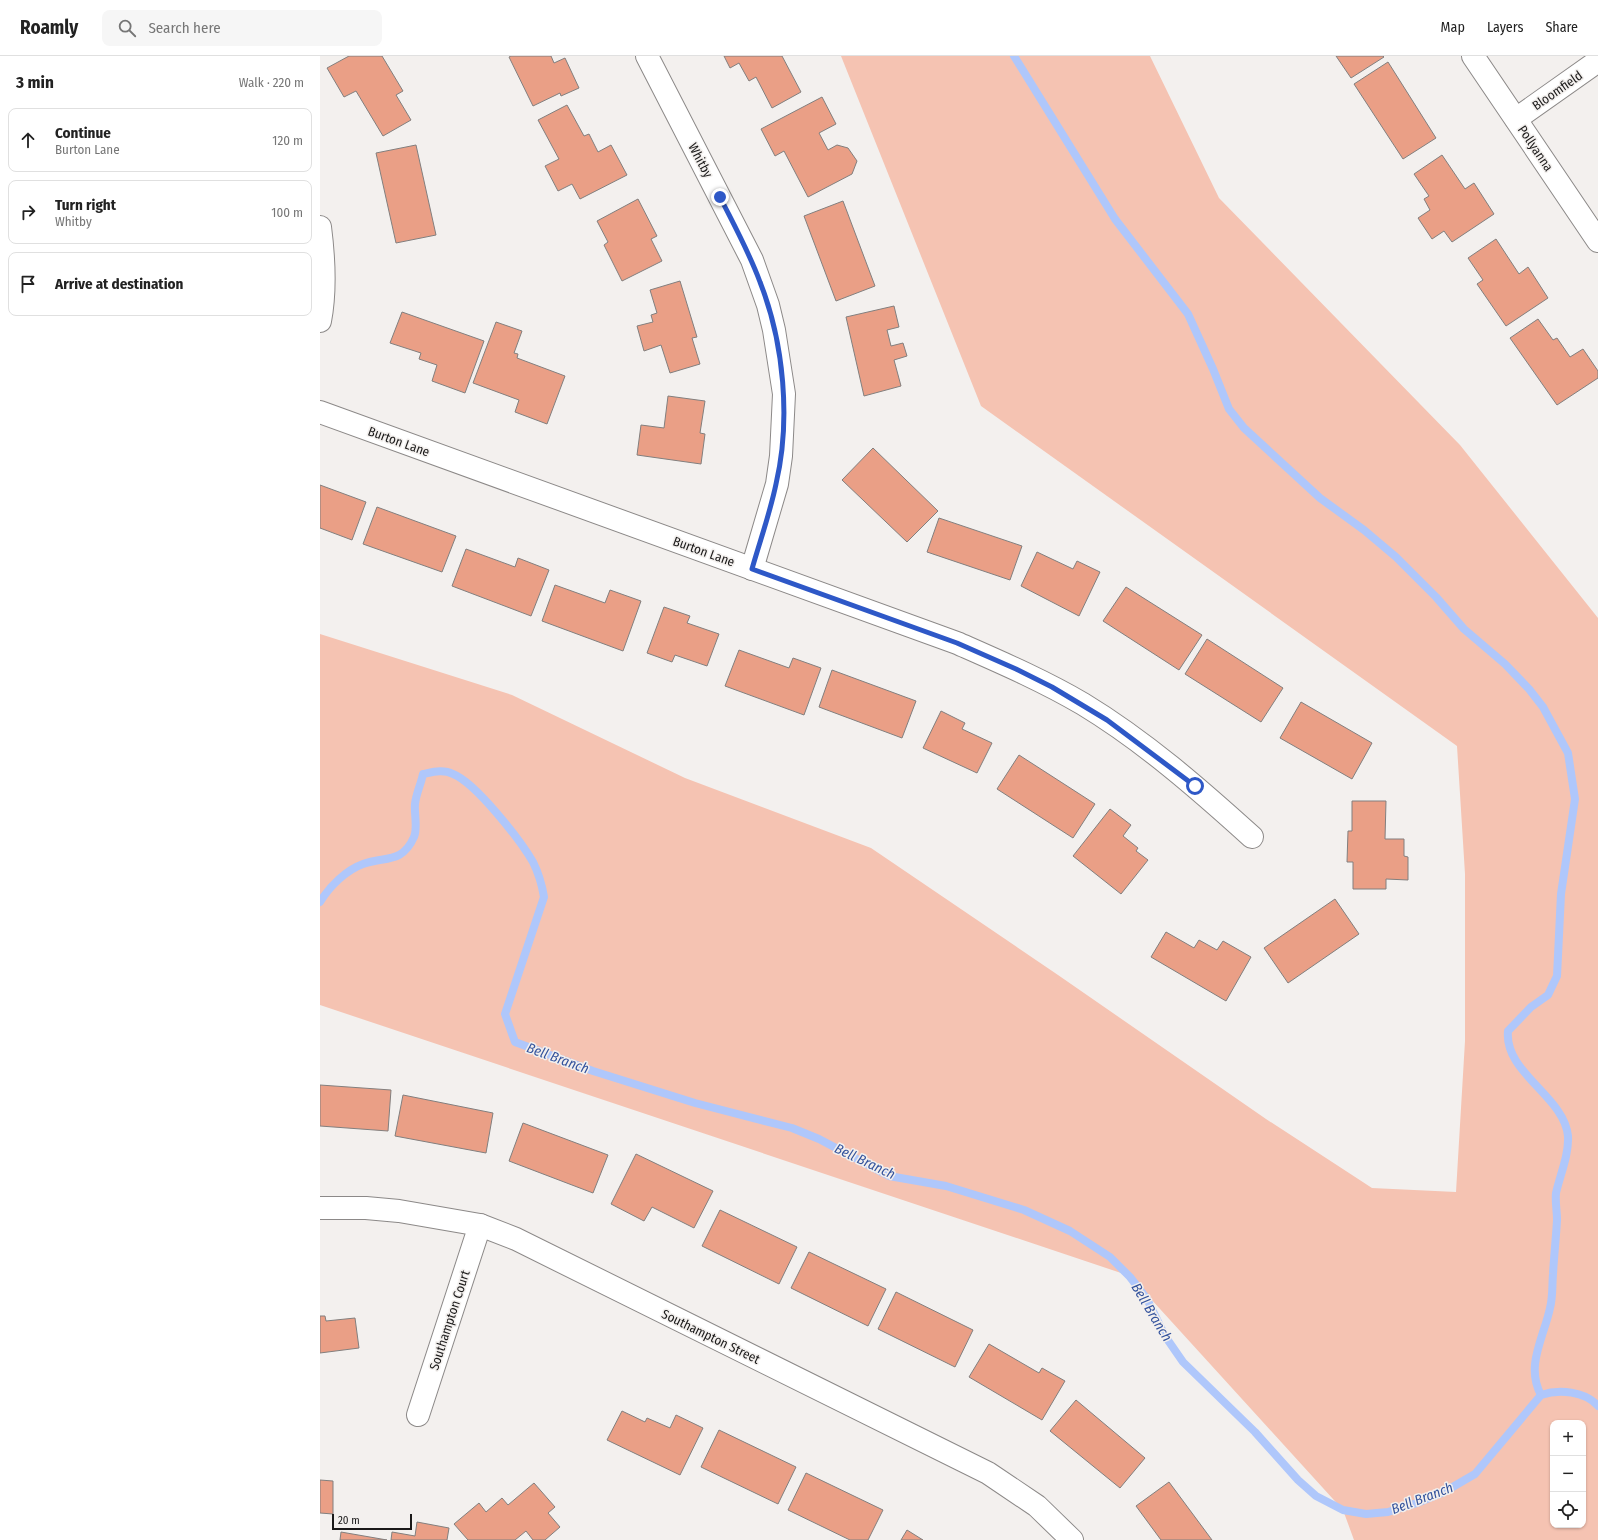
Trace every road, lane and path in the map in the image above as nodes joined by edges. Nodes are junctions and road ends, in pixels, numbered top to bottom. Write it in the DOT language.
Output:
graph roads {
  1 [pos="647,56"];
  2 [pos="1473,56"];
  3 [pos="1598,61"];
  4 [pos="1516,119"];
  5 [pos="320,227"];
  6 [pos="1598,241"];
  7 [pos="320,321"];
  8 [pos="320,412"];
  9 [pos="752,569"];
  10 [pos="1252,837"];
  11 [pos="320,1208"];
  12 [pos="480,1226"];
  13 [pos="418,1415"];
  14 [pos="1072,1540"];
  1 -- 9 [label="street, Whitby"];
  2 -- 4 [label="street, Pollyanna"];
  3 -- 4 [label="street, Bloomfield"];
  4 -- 6 [label="street, Pollyanna"];
  5 -- 7 [label="street"];
  8 -- 9 [label="street, Burton Lane"];
  9 -- 10 [label="street, Burton Lane"];
  11 -- 12 [label="street, Southampton Street"];
  12 -- 13 [label="street, Southampton Court"];
  12 -- 14 [label="street, Southampton Street"];
}
